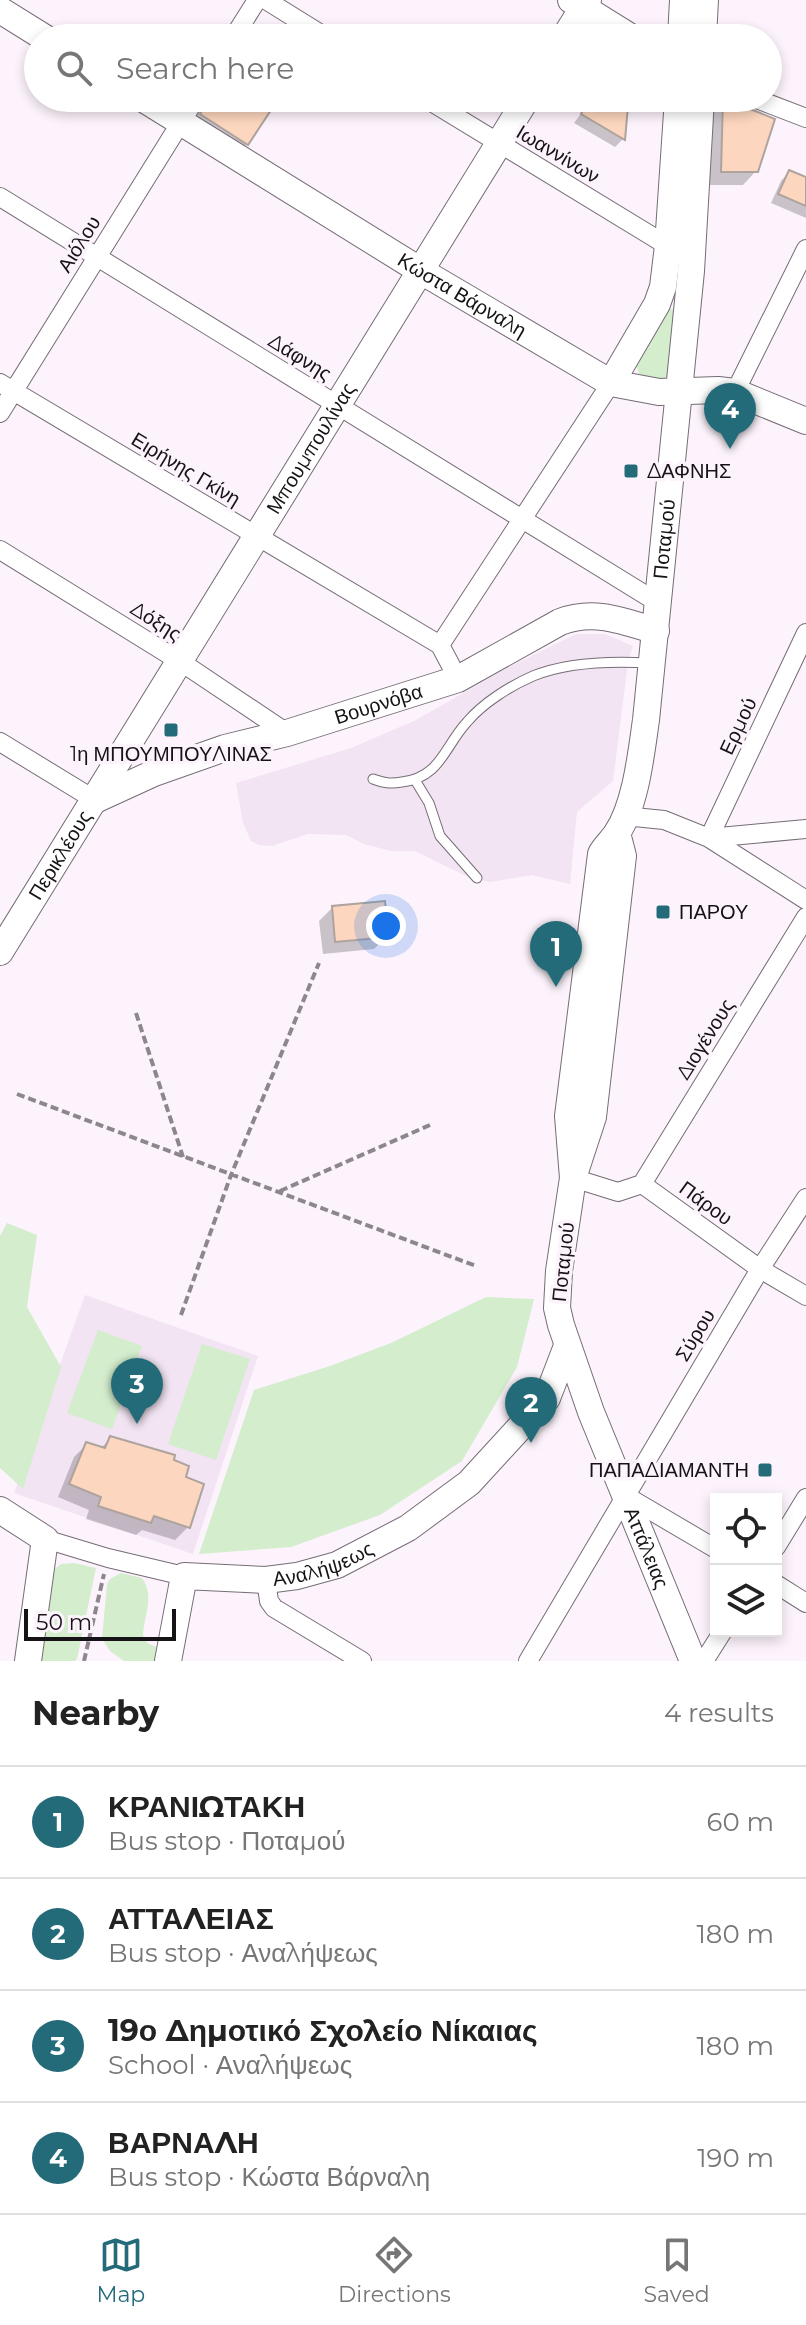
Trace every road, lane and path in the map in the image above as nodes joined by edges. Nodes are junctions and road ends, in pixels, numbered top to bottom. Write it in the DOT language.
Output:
graph roads {
  1 [pos="257,0"];
  2 [pos="266,0"];
  3 [pos="683,0"];
  4 [pos="705,0"];
  5 [pos="581,2"];
  6 [pos="0,10"];
  7 [pos="242,24"];
  8 [pos="305,24"];
  9 [pos="571,24"];
  10 [pos="612,24"];
  11 [pos="682,24"];
  12 [pos="704,24"];
  13 [pos="24,25"];
  14 [pos="782,109"];
  15 [pos="165,112"];
  16 [pos="187,112"];
  17 [pos="448,112"];
  18 [pos="518,112"];
  19 [pos="677,112"];
  20 [pos="700,112"];
  21 [pos="806,118"];
  22 [pos="181,122"];
  23 [pos="499,144"];
  24 [pos="0,197"];
  25 [pos="668,246"];
  26 [pos="806,249"];
  27 [pos="97,257"];
  28 [pos="421,271"];
  29 [pos="611,383"];
  30 [pos="6,388"];
  31 [pos="735,392"];
  32 [pos="679,393"];
  33 [pos="338,406"];
  34 [pos="0,413"];
  35 [pos="806,421"];
  36 [pos="521,518"];
  37 [pos="258,537"];
  38 [pos="0,550"];
  39 [pos="660,604"];
  40 [pos="656,631"];
  41 [pos="806,633"];
  42 [pos="440,645"];
  43 [pos="181,662"];
  44 [pos="652,663"];
  45 [pos="458,679"];
  46 [pos="287,733"];
  47 [pos="0,742"];
  48 [pos="373,779"];
  49 [pos="415,780"];
  50 [pos="95,800"];
  51 [pos="621,824"];
  52 [pos="806,829"];
  53 [pos="709,838"];
  54 [pos="477,878"];
  55 [pos="806,900"];
  56 [pos="806,917"];
  57 [pos="3,936"];
  58 [pos="319,963"];
  59 [pos="136,1013"];
  60 [pos="17,1094"];
  61 [pos="430,1125"];
  62 [pos="183,1157"];
  63 [pos="231,1175"];
  64 [pos="573,1178"];
  65 [pos="642,1184"];
  66 [pos="278,1192"];
  67 [pos="806,1198"];
  68 [pos="476,1266"];
  69 [pos="760,1269"];
  70 [pos="806,1296"];
  71 [pos="181,1315"];
  72 [pos="567,1346"];
  73 [pos="626,1496"];
  74 [pos="806,1498"];
  75 [pos="0,1510"];
  76 [pos="782,1537"];
  77 [pos="45,1539"];
  78 [pos="710,1545"];
  79 [pos="108,1558"];
  80 [pos="184,1576"];
  81 [pos="266,1580"];
  82 [pos="782,1588"];
  83 [pos="806,1603"];
  84 [pos="719,1637"];
  85 [pos="354,1659"];
  86 [pos="28,1661"];
  87 [pos="84,1661"];
  88 [pos="168,1661"];
  89 [pos="528,1661"];
  90 [pos="693,1661"];
  91 [pos="704,1661"];
  1 -- 7 [label="street"];
  2 -- 8 [label="street"];
  3 -- 11 [label="street"];
  4 -- 12 [label="street"];
  5 -- 9 [label="street"];
  5 -- 10 [label="street"];
  6 -- 13 [label="street"];
  14 -- 21 [label="street"];
  15 -- 22 [label="street, Κώστα Βάρναλη"];
  16 -- 22 [label="street, Αιόλου"];
  17 -- 23 [label="street, Ιωαννίνων"];
  18 -- 23 [label="street, Μπουμπουλίνας"];
  19 -- 25 [label="street"];
  20 -- 32 [label="street, Ποταμού"];
  22 -- 27 [label="street, Αιόλου"];
  22 -- 28 [label="street, Κώστα Βάρναλη"];
  23 -- 25 [label="street, Ιωαννίνων"];
  23 -- 28 [label="street, Μπουμπουλίνας"];
  24 -- 27 [label="street, Δάφνης"];
  25 -- 29 [label="street"];
  26 -- 31 [label="street"];
  27 -- 30 [label="street, Αιόλου"];
  27 -- 33 [label="street, Δάφνης"];
  28 -- 29 [label="street, Κώστα Βάρναλη"];
  28 -- 33 [label="street, Μπουμπουλίνας"];
  29 -- 32 [label="street, Κώστα Βάρναλη"];
  29 -- 36 [label="street"];
  30 -- 34 [label="street, Αιόλου"];
  30 -- 37 [label="street, Ειρήνης Γκίνη"];
  31 -- 32 [label="street, Κώστα Βάρναλη"];
  31 -- 35 [label="street, Κώστα Βάρναλη"];
  32 -- 39 [label="street, Ποταμού"];
  33 -- 36 [label="street, Δάφνης"];
  33 -- 37 [label="street, Μπουμπουλίνας"];
  36 -- 39 [label="street, Δάφνης"];
  36 -- 42 [label="street"];
  37 -- 42 [label="street, Ειρήνης Γκίνη"];
  37 -- 43 [label="street, Μπουμπουλίνας"];
  38 -- 43 [label="street, Δόξης"];
  39 -- 40 [label="street, Ποταμού"];
  40 -- 44 [label="street, Ποταμού"];
  40 -- 45 [label="street, Βουρνόβα"];
  41 -- 53 [label="street, Ερμού"];
  42 -- 45 [label="street"];
  43 -- 46 [label="street, Δόξης"];
  43 -- 50 [label="street, Μπουμπουλίνας"];
  44 -- 49 [label="lane"];
  44 -- 51 [label="street, Ποταμού"];
  45 -- 46 [label="street, Βουρνόβα"];
  46 -- 50 [label="street, Βουρνόβα"];
  47 -- 50 [label="street"];
  48 -- 49 [label="lane"];
  49 -- 54 [label="lane"];
  50 -- 57 [label="street, Περικλέους"];
  51 -- 53 [label="street"];
  51 -- 64 [label="street, Ποταμού"];
  52 -- 53 [label="street"];
  53 -- 55 [label="street"];
  56 -- 65 [label="street, Διογένους"];
  58 -- 63 [label="path"];
  59 -- 62 [label="path"];
  60 -- 62 [label="path"];
  61 -- 66 [label="path"];
  62 -- 63 [label="path"];
  63 -- 66 [label="path"];
  63 -- 71 [label="path"];
  64 -- 65 [label="street"];
  64 -- 72 [label="street, Ποταμού"];
  65 -- 69 [label="street, Πάρου"];
  66 -- 68 [label="path"];
  67 -- 69 [label="street, Σύρου"];
  69 -- 70 [label="street, Πάρου"];
  69 -- 73 [label="street, Σύρου"];
  72 -- 73 [label="street, Αττάλειας"];
  72 -- 81 [label="street, Αναλήψεως"];
  73 -- 78 [label="street"];
  73 -- 89 [label="street, Σύρου"];
  73 -- 90 [label="street, Αττάλειας"];
  74 -- 76 [label="street"];
  75 -- 77 [label="street, Αναλήψεως"];
  77 -- 79 [label="street, Αναλήψεως"];
  77 -- 86 [label="street"];
  79 -- 80 [label="street, Αναλήψεως"];
  79 -- 87 [label="path"];
  80 -- 81 [label="street, Αναλήψεως"];
  80 -- 88 [label="street"];
  81 -- 85 [label="street"];
  82 -- 83 [label="street"];
  84 -- 91 [label="street"];
}
